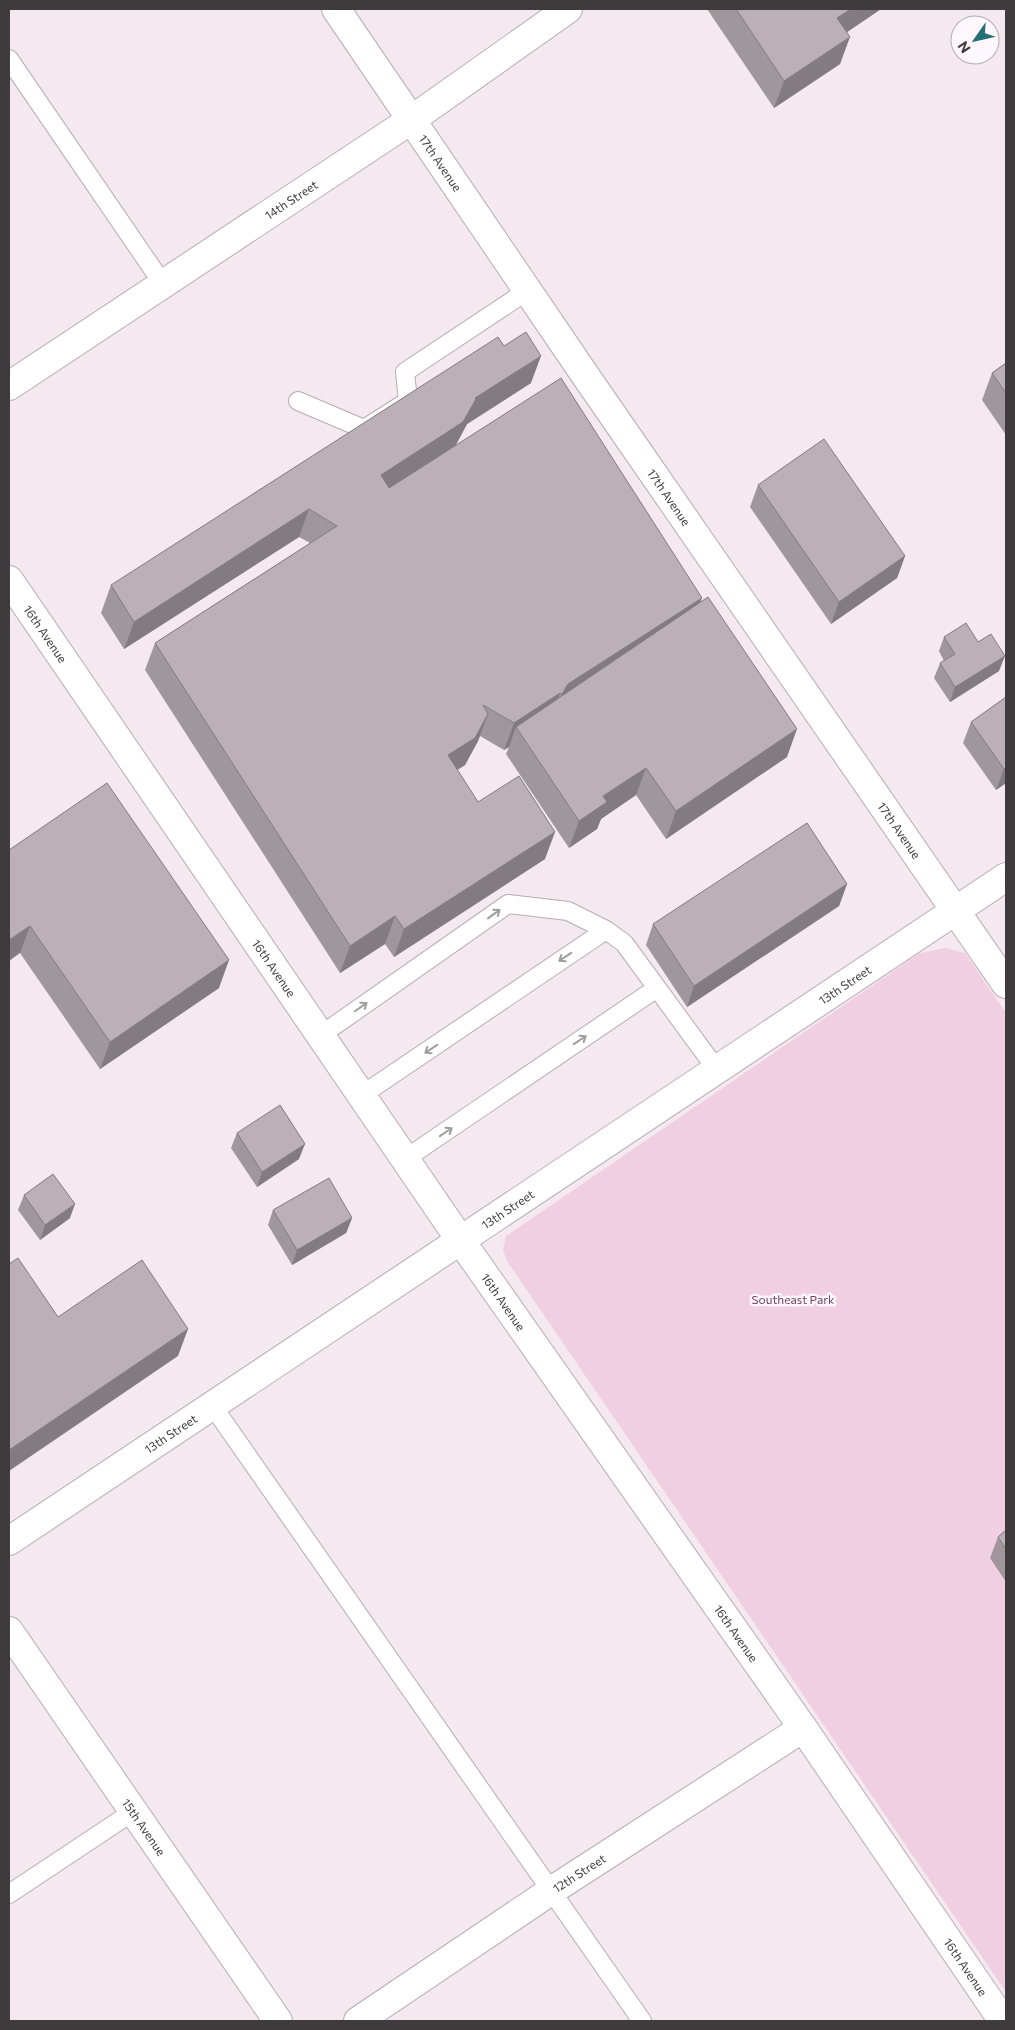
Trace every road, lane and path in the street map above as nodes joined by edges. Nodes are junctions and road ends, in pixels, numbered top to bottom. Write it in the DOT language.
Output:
graph roads {
  1 [pos="336,9"];
  2 [pos="568,9"];
  3 [pos="9,59"];
  4 [pos="411,120"];
  5 [pos="163,284"];
  6 [pos="527,291"];
  7 [pos="9,386"];
  8 [pos="298,401"];
  9 [pos="9,580"];
  10 [pos="1006,877"];
  11 [pos="956,911"];
  12 [pos="606,930"];
  13 [pos="1006,984"];
  14 [pos="657,988"];
  15 [pos="321,1036"];
  16 [pos="717,1070"];
  17 [pos="362,1095"];
  18 [pos="405,1159"];
  19 [pos="461,1241"];
  20 [pos="212,1406"];
  21 [pos="9,1542"];
  22 [pos="9,1631"];
  23 [pos="802,1728"];
  24 [pos="134,1811"];
  25 [pos="551,1892"];
  26 [pos="9,1894"];
  27 [pos="278,2021"];
  28 [pos="358,2021"];
  29 [pos="642,2021"];
  30 [pos="1003,2021"];
  1 -- 4 [label="street, 17th Avenue"];
  2 -- 4 [label="street, 14th Street"];
  3 -- 5 [label="lane"];
  4 -- 5 [label="street, 14th Street"];
  4 -- 6 [label="street, 17th Avenue"];
  5 -- 7 [label="street, 14th Street"];
  6 -- 8 [label="lane"];
  6 -- 11 [label="street, 17th Avenue"];
  9 -- 15 [label="street, 16th Avenue"];
  10 -- 11 [label="street, 13th Street"];
  11 -- 13 [label="street, 17th Avenue"];
  11 -- 16 [label="street, 13th Street"];
  12 -- 14 [label="lane"];
  15 -- 12 [label="lane, one-way"];
  12 -- 17 [label="lane, one-way"];
  14 -- 16 [label="lane"];
  18 -- 14 [label="lane, one-way"];
  15 -- 17 [label="street, 16th Avenue"];
  16 -- 19 [label="street, 13th Street"];
  17 -- 18 [label="street, 16th Avenue"];
  18 -- 19 [label="street, 16th Avenue"];
  19 -- 20 [label="street, 13th Street"];
  19 -- 23 [label="street, 16th Avenue"];
  20 -- 21 [label="street, 13th Street"];
  20 -- 25 [label="lane"];
  22 -- 24 [label="street, 15th Avenue"];
  23 -- 25 [label="street, 12th Street"];
  23 -- 30 [label="street, 16th Avenue"];
  24 -- 26 [label="lane"];
  24 -- 27 [label="street, 15th Avenue"];
  25 -- 28 [label="street, 12th Street"];
  25 -- 29 [label="lane"];
}
